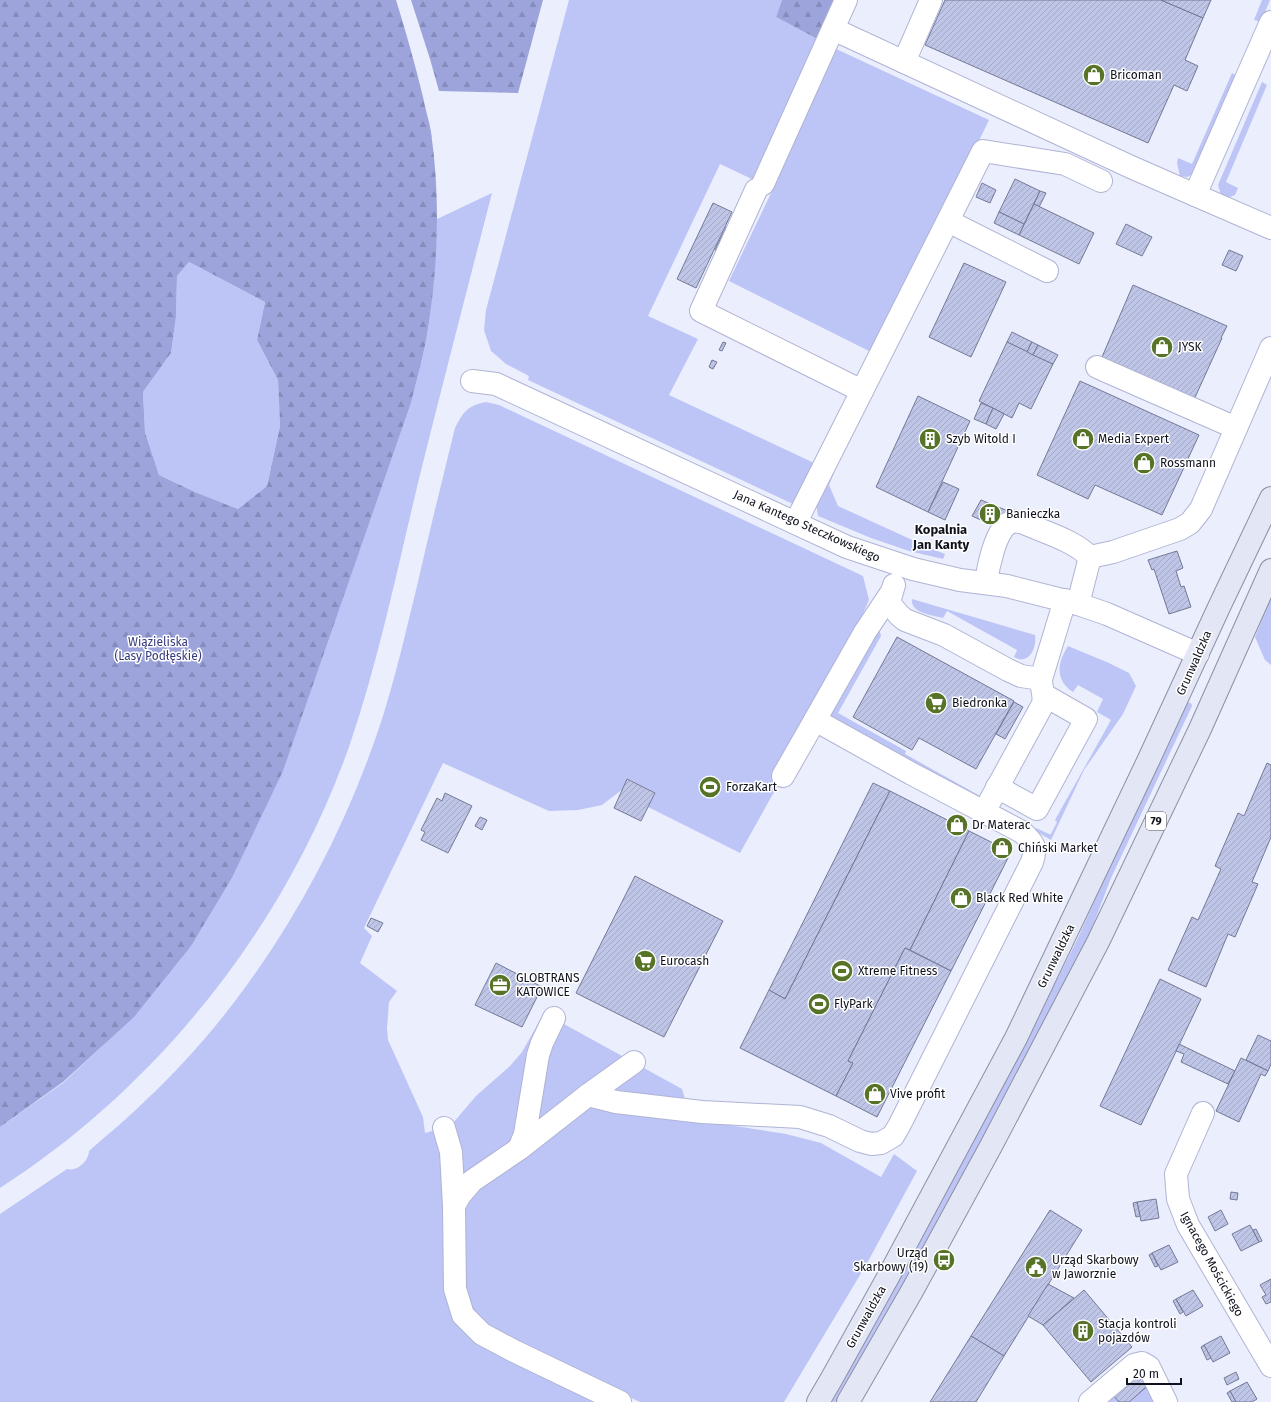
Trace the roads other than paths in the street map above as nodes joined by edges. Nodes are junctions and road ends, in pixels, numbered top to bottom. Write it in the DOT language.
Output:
graph roads {
  1 [pos="846,0"];
  2 [pos="931,0"];
  3 [pos="1271,22"];
  4 [pos="833,29"];
  5 [pos="904,62"];
  6 [pos="1101,181"];
  7 [pos="1195,195"];
  8 [pos="948,221"];
  9 [pos="1271,228"];
  10 [pos="1047,271"];
  11 [pos="1271,348"];
  12 [pos="1097,367"];
  13 [pos="472,381"];
  14 [pos="862,391"];
  15 [pos="1236,428"];
  16 [pos="1271,498"];
  17 [pos="796,523"];
  18 [pos="1090,557"];
  19 [pos="902,565"];
  20 [pos="1271,570"];
  21 [pos="986,583"];
  22 [pos="891,593"];
  23 [pos="1071,602"];
  24 [pos="1198,654"];
  25 [pos="1043,687"];
  26 [pos="814,720"];
  27 [pos="783,776"];
  28 [pos="997,787"];
  29 [pos="1037,809"];
  30 [pos="984,812"];
  31 [pos="1024,834"];
  32 [pos="554,1018"];
  33 [pos="634,1062"];
  34 [pos="588,1095"];
  35 [pos="1203,1113"];
  36 [pos="444,1128"];
  37 [pos="519,1149"];
  38 [pos="454,1206"];
  39 [pos="1271,1366"];
  40 [pos="620,1402"];
  41 [pos="818,1402"];
  42 [pos="848,1402"];
  43 [pos="1090,1402"];
  44 [pos="1166,1402"];
  1 -- 4 [label="street"];
  2 -- 5 [label="street"];
  3 -- 7 [label="street"];
  4 -- 5 [label="street"];
  4 -- 14 [label="street"];
  5 -- 7 [label="street"];
  6 -- 8 [label="street"];
  7 -- 9 [label="street"];
  8 -- 10 [label="street"];
  8 -- 14 [label="street"];
  11 -- 15 [label="street"];
  12 -- 15 [label="street"];
  13 -- 17 [label="street, Jana Kantego Steczkowskiego"];
  14 -- 17 [label="street"];
  15 -- 18 [label="street"];
  16 -- 24 [label="main road, Grunwaldzka"];
  17 -- 19 [label="street, Jana Kantego Steczkowskiego"];
  18 -- 21 [label="street"];
  18 -- 23 [label="street"];
  19 -- 21 [label="street, Jana Kantego Steczkowskiego"];
  19 -- 22 [label="street"];
  20 -- 42 [label="main road, 79"];
  21 -- 23 [label="street, Jana Kantego Steczkowskiego"];
  22 -- 25 [label="street"];
  22 -- 26 [label="street"];
  23 -- 24 [label="street, Jana Kantego Steczkowskiego"];
  23 -- 25 [label="street"];
  24 -- 41 [label="main road, Grunwaldzka"];
  25 -- 28 [label="street"];
  25 -- 29 [label="street"];
  26 -- 27 [label="street"];
  26 -- 30 [label="street"];
  28 -- 29 [label="street"];
  28 -- 30 [label="street"];
  29 -- 31 [label="street"];
  30 -- 31 [label="street"];
  31 -- 34 [label="street"];
  32 -- 37 [label="street"];
  33 -- 34 [label="street"];
  34 -- 37 [label="street"];
  35 -- 39 [label="street, Ignacego Mościckiego"];
  36 -- 38 [label="street"];
  37 -- 38 [label="street"];
  38 -- 40 [label="street"];
  43 -- 44 [label="street"];
}
